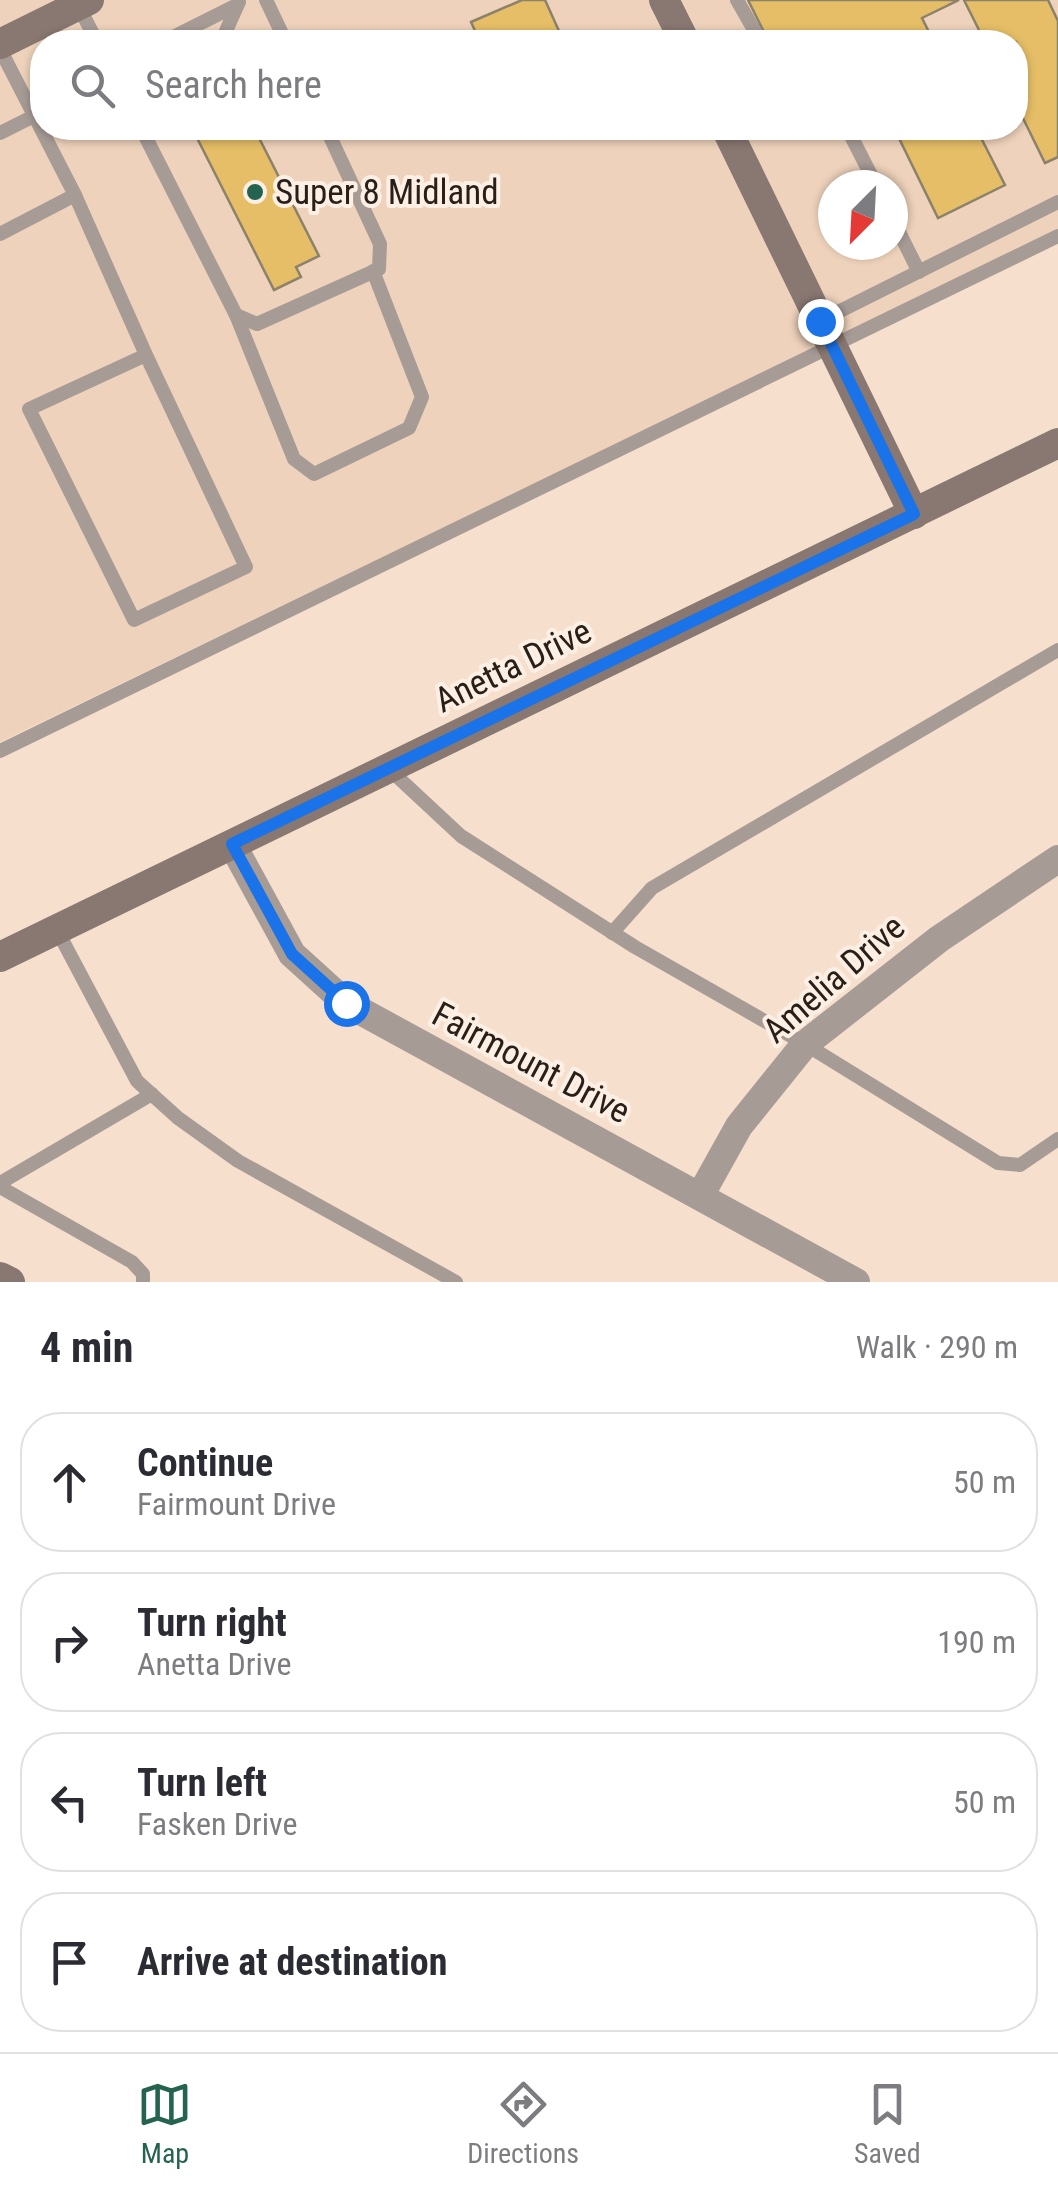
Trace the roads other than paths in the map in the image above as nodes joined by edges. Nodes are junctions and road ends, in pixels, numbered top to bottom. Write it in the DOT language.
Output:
graph roads {
  1 [pos="266,0"];
  2 [pos="664,0"];
  3 [pos="737,0"];
  4 [pos="84,3"];
  5 [pos="239,3"];
  6 [pos="31,30"];
  7 [pos="94,30"];
  8 [pos="186,30"];
  9 [pos="227,30"];
  10 [pos="280,30"];
  11 [pos="679,30"];
  12 [pos="754,30"];
  13 [pos="30,31"];
  14 [pos="0,46"];
  15 [pos="30,108"];
  16 [pos="30,118"];
  17 [pos="0,134"];
  18 [pos="46,140"];
  19 [pos="147,140"];
  20 [pos="332,140"];
  21 [pos="732,140"];
  22 [pos="853,140"];
  23 [pos="868,170"];
  24 [pos="75,195"];
  25 [pos="1058,202"];
  26 [pos="0,234"];
  27 [pos="1058,236"];
  28 [pos="908,251"];
  29 [pos="373,272"];
  30 [pos="918,272"];
  31 [pos="236,315"];
  32 [pos="826,333"];
  33 [pos="146,355"];
  34 [pos="1058,443"];
  35 [pos="914,514"];
  36 [pos="1058,650"];
  37 [pos="0,751"];
  38 [pos="388,768"];
  39 [pos="232,844"];
  40 [pos="1058,859"];
  41 [pos="57,930"];
  42 [pos="612,933"];
  43 [pos="0,957"];
  44 [pos="805,1044"];
  45 [pos="152,1094"];
  46 [pos="1058,1140"];
  47 [pos="0,1185"];
  48 [pos="700,1196"];
  49 [pos="0,1278"];
  50 [pos="143,1278"];
  51 [pos="10,1282"];
  52 [pos="456,1282"];
  53 [pos="856,1282"];
  1 -- 10 [label="lane"];
  2 -- 11 [label="street"];
  3 -- 12 [label="lane"];
  4 -- 6 [label="street"];
  4 -- 7 [label="lane"];
  5 -- 8 [label="lane"];
  5 -- 9 [label="lane"];
  13 -- 14 [label="street"];
  14 -- 15 [label="lane"];
  16 -- 17 [label="lane"];
  18 -- 24 [label="lane"];
  19 -- 31 [label="lane"];
  20 -- 29 [label="lane"];
  21 -- 32 [label="street"];
  22 -- 23 [label="lane"];
  24 -- 26 [label="lane"];
  24 -- 33 [label="lane"];
  25 -- 30 [label="lane"];
  27 -- 32 [label="lane"];
  28 -- 30 [label="lane"];
  29 -- 31 [label="lane"];
  29 -- 31 [label="lane"];
  30 -- 32 [label="lane"];
  32 -- 35 [label="street"];
  32 -- 37 [label="lane"];
  33 -- 33 [label="lane"];
  34 -- 35 [label="street, Anetta Drive"];
  35 -- 38 [label="street, Anetta Drive"];
  36 -- 42 [label="lane"];
  38 -- 39 [label="street, Anetta Drive"];
  38 -- 42 [label="lane"];
  39 -- 41 [label="street, Anetta Drive"];
  39 -- 48 [label="street, Fairmount Drive"];
  40 -- 44 [label="street, Amelia Drive"];
  41 -- 43 [label="street, Anetta Drive"];
  41 -- 45 [label="lane"];
  42 -- 44 [label="lane"];
  44 -- 46 [label="lane"];
  44 -- 48 [label="street, Amelia Drive"];
  45 -- 47 [label="lane"];
  45 -- 52 [label="lane"];
  47 -- 50 [label="lane"];
  48 -- 53 [label="street, Fairmount Drive"];
  49 -- 51 [label="street"];
}
